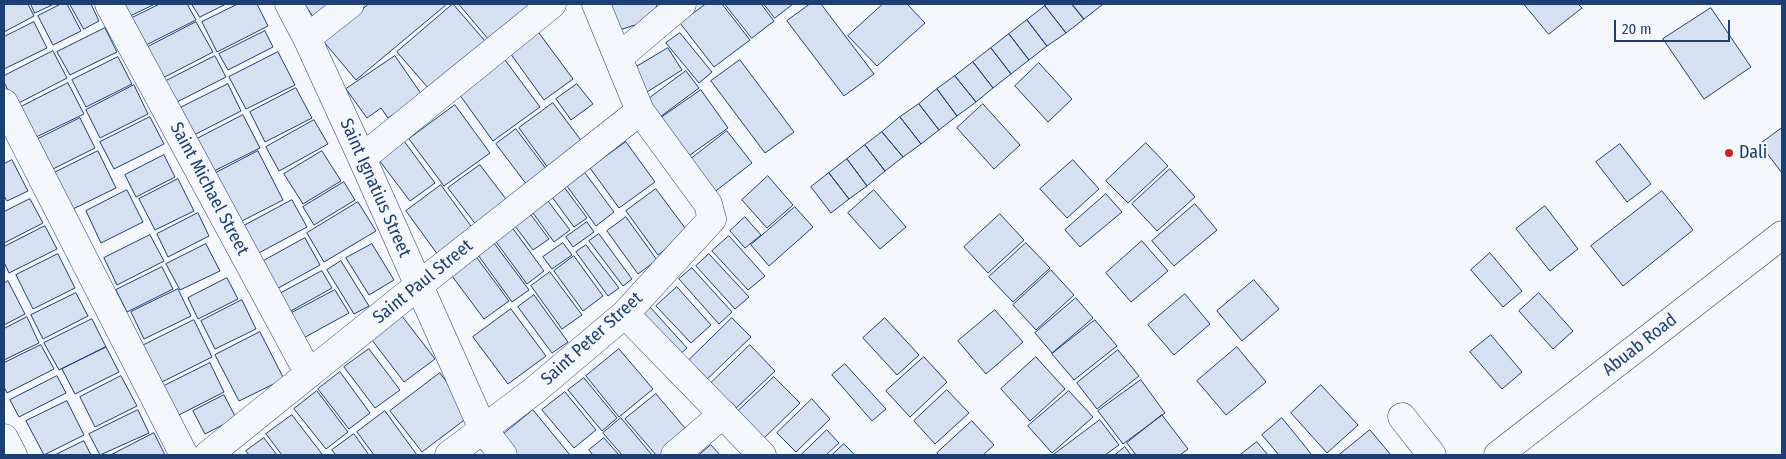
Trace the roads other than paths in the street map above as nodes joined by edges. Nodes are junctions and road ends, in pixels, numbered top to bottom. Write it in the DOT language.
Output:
graph roads {
  1 [pos="109,4"];
  2 [pos="289,4"];
  3 [pos="350,4"];
  4 [pos="552,4"];
  5 [pos="596,4"];
  6 [pos="682,4"];
  7 [pos="307,38"];
  8 [pos="619,57"];
  9 [pos="4,103"];
  10 [pos="640,111"];
  11 [pos="362,158"];
  12 [pos="1782,235"];
  13 [pos="419,285"];
  14 [pos="625,314"];
  15 [pos="310,374"];
  16 [pos="723,414"];
  17 [pos="1402,417"];
  18 [pos="483,429"];
  19 [pos="4,438"];
  20 [pos="13,455"];
  21 [pos="184,455"];
  22 [pos="208,455"];
  23 [pos="449,455"];
  24 [pos="503,455"];
  25 [pos="675,455"];
  26 [pos="762,455"];
  27 [pos="1432,455"];
  28 [pos="1498,455"];
  1 -- 15 [label="street, Saint Michael Street"];
  2 -- 7 [label="street, Saint Ignatius Street"];
  3 -- 7 [label="street"];
  4 -- 11 [label="street"];
  5 -- 8 [label="street"];
  6 -- 8 [label="street"];
  7 -- 11 [label="street, Saint Ignatius Street"];
  8 -- 10 [label="street"];
  9 -- 21 [label="street"];
  10 -- 13 [label="street, Saint Paul Street"];
  10 -- 14 [label="street, Saint Peter Street"];
  11 -- 13 [label="street, Saint Ignatius Street"];
  12 -- 28 [label="street, Abuab Road"];
  13 -- 15 [label="street, Saint Paul Street"];
  13 -- 18 [label="street, Saint Ignatius Street"];
  14 -- 16 [label="street"];
  14 -- 18 [label="street, Saint Peter Street"];
  15 -- 22 [label="street, Saint Paul Street"];
  16 -- 25 [label="street"];
  16 -- 26 [label="street"];
  17 -- 27 [label="street"];
  18 -- 23 [label="street, Saint Peter Street"];
  18 -- 24 [label="street, Saint Ignatius Street"];
  19 -- 20 [label="street"];
}
